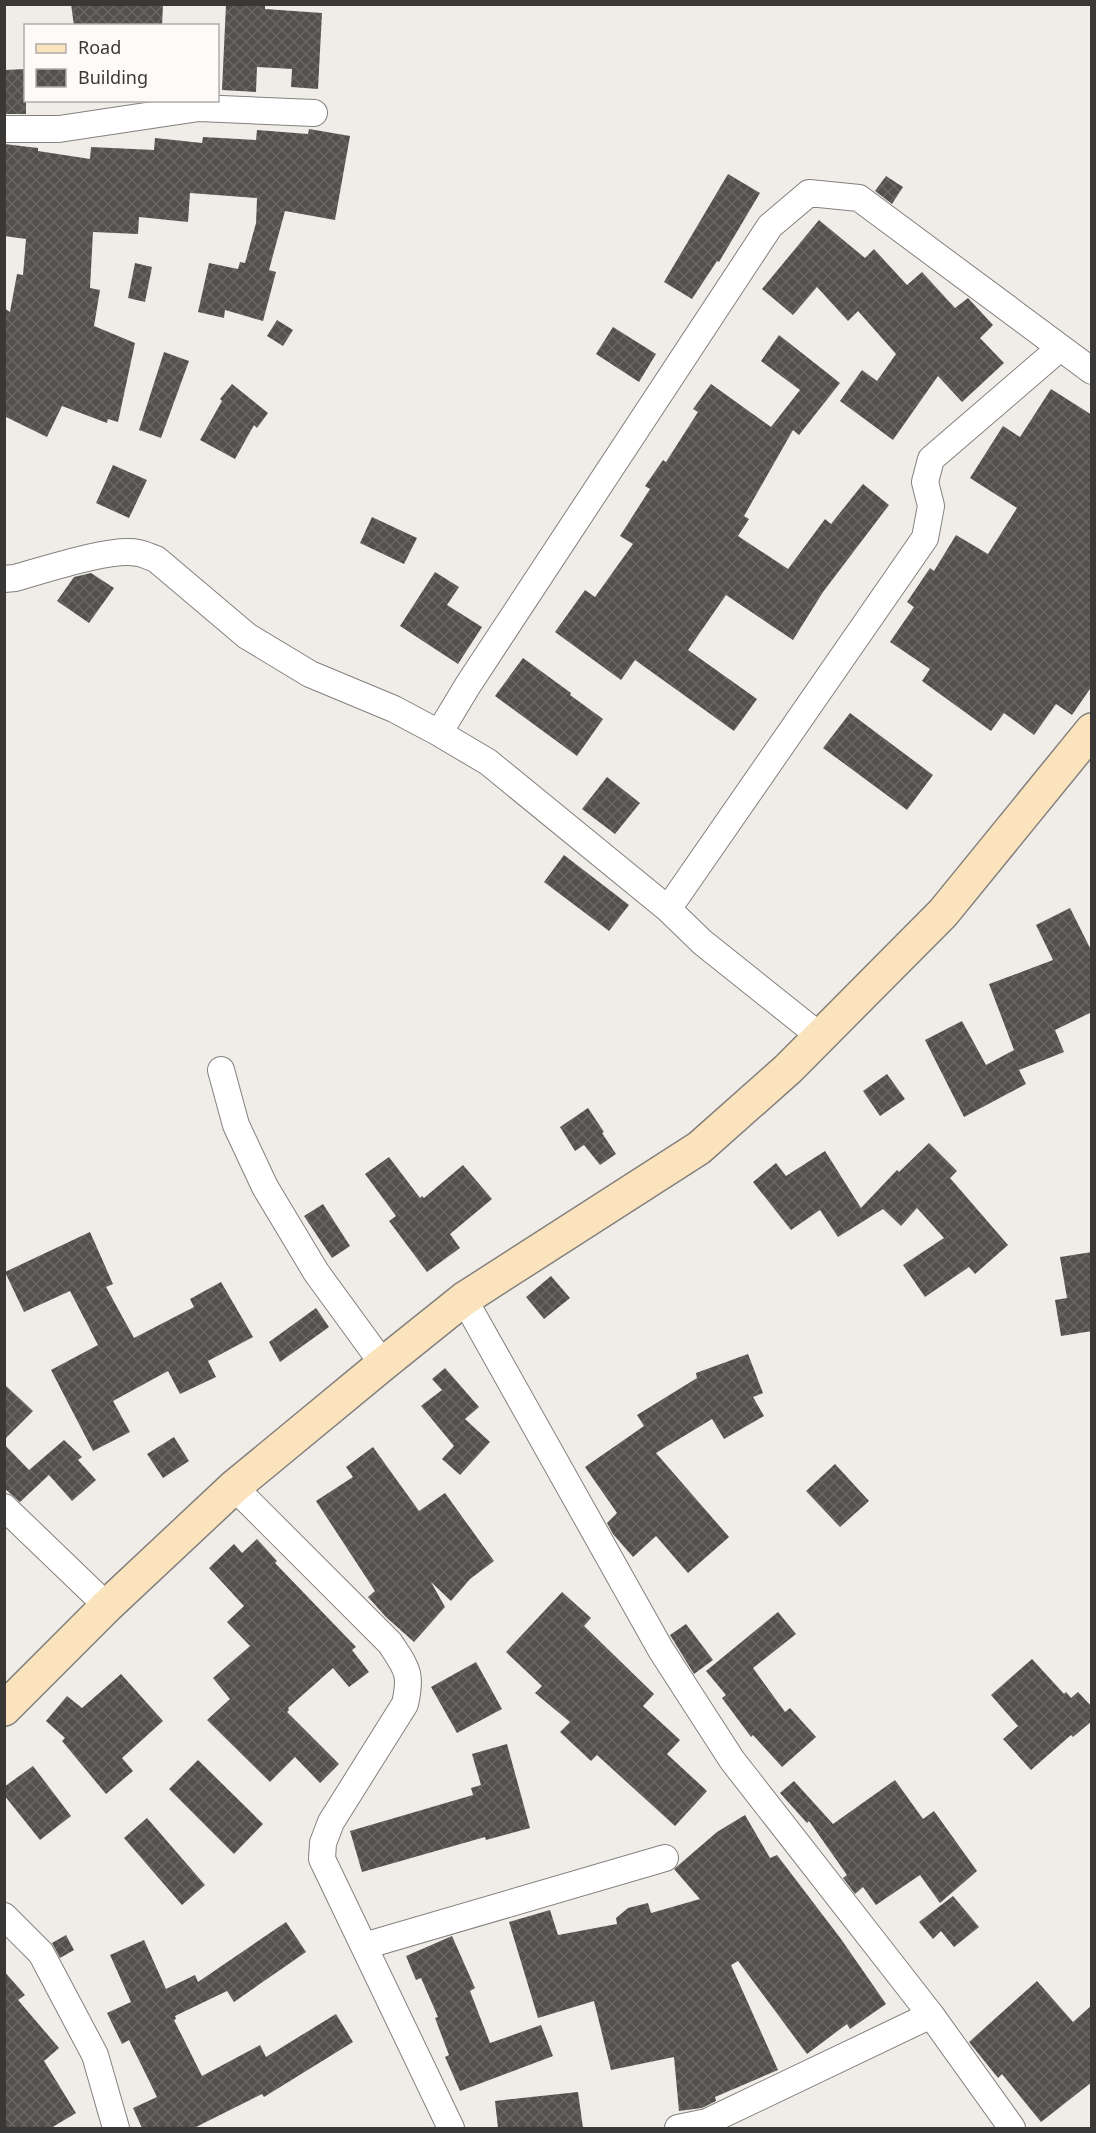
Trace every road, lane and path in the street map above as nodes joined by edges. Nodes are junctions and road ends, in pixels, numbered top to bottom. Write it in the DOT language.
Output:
graph roads {
  1 [pos="314,113"];
  2 [pos="4,129"];
  3 [pos="1059,348"];
  4 [pos="1092,371"];
  5 [pos="4,579"];
  6 [pos="1092,730"];
  7 [pos="439,733"];
  8 [pos="668,909"];
  9 [pos="821,1036"];
  10 [pos="221,1070"];
  11 [pos="464,1299"];
  12 [pos="382,1364"];
  13 [pos="234,1487"];
  14 [pos="4,1507"];
  15 [pos="107,1606"];
  16 [pos="4,1709"];
  17 [pos="665,1858"];
  18 [pos="4,1916"];
  19 [pos="364,1946"];
  20 [pos="931,2015"];
  21 [pos="709,2126"];
  22 [pos="116,2128"];
  23 [pos="452,2128"];
  24 [pos="678,2128"];
  25 [pos="1012,2128"];
  1 -- 2 [label="street"];
  3 -- 4 [label="street"];
  3 -- 7 [label="street"];
  3 -- 8 [label="street"];
  5 -- 7 [label="street"];
  6 -- 9 [label="main road"];
  7 -- 8 [label="street"];
  8 -- 9 [label="street"];
  9 -- 11 [label="main road"];
  10 -- 12 [label="street"];
  11 -- 12 [label="main road"];
  11 -- 20 [label="street"];
  12 -- 13 [label="main road"];
  13 -- 15 [label="main road"];
  13 -- 19 [label="street"];
  14 -- 15 [label="street"];
  15 -- 16 [label="main road"];
  17 -- 19 [label="street"];
  18 -- 22 [label="street"];
  19 -- 23 [label="street"];
  20 -- 21 [label="street"];
  20 -- 25 [label="street"];
  21 -- 24 [label="street"];
}
